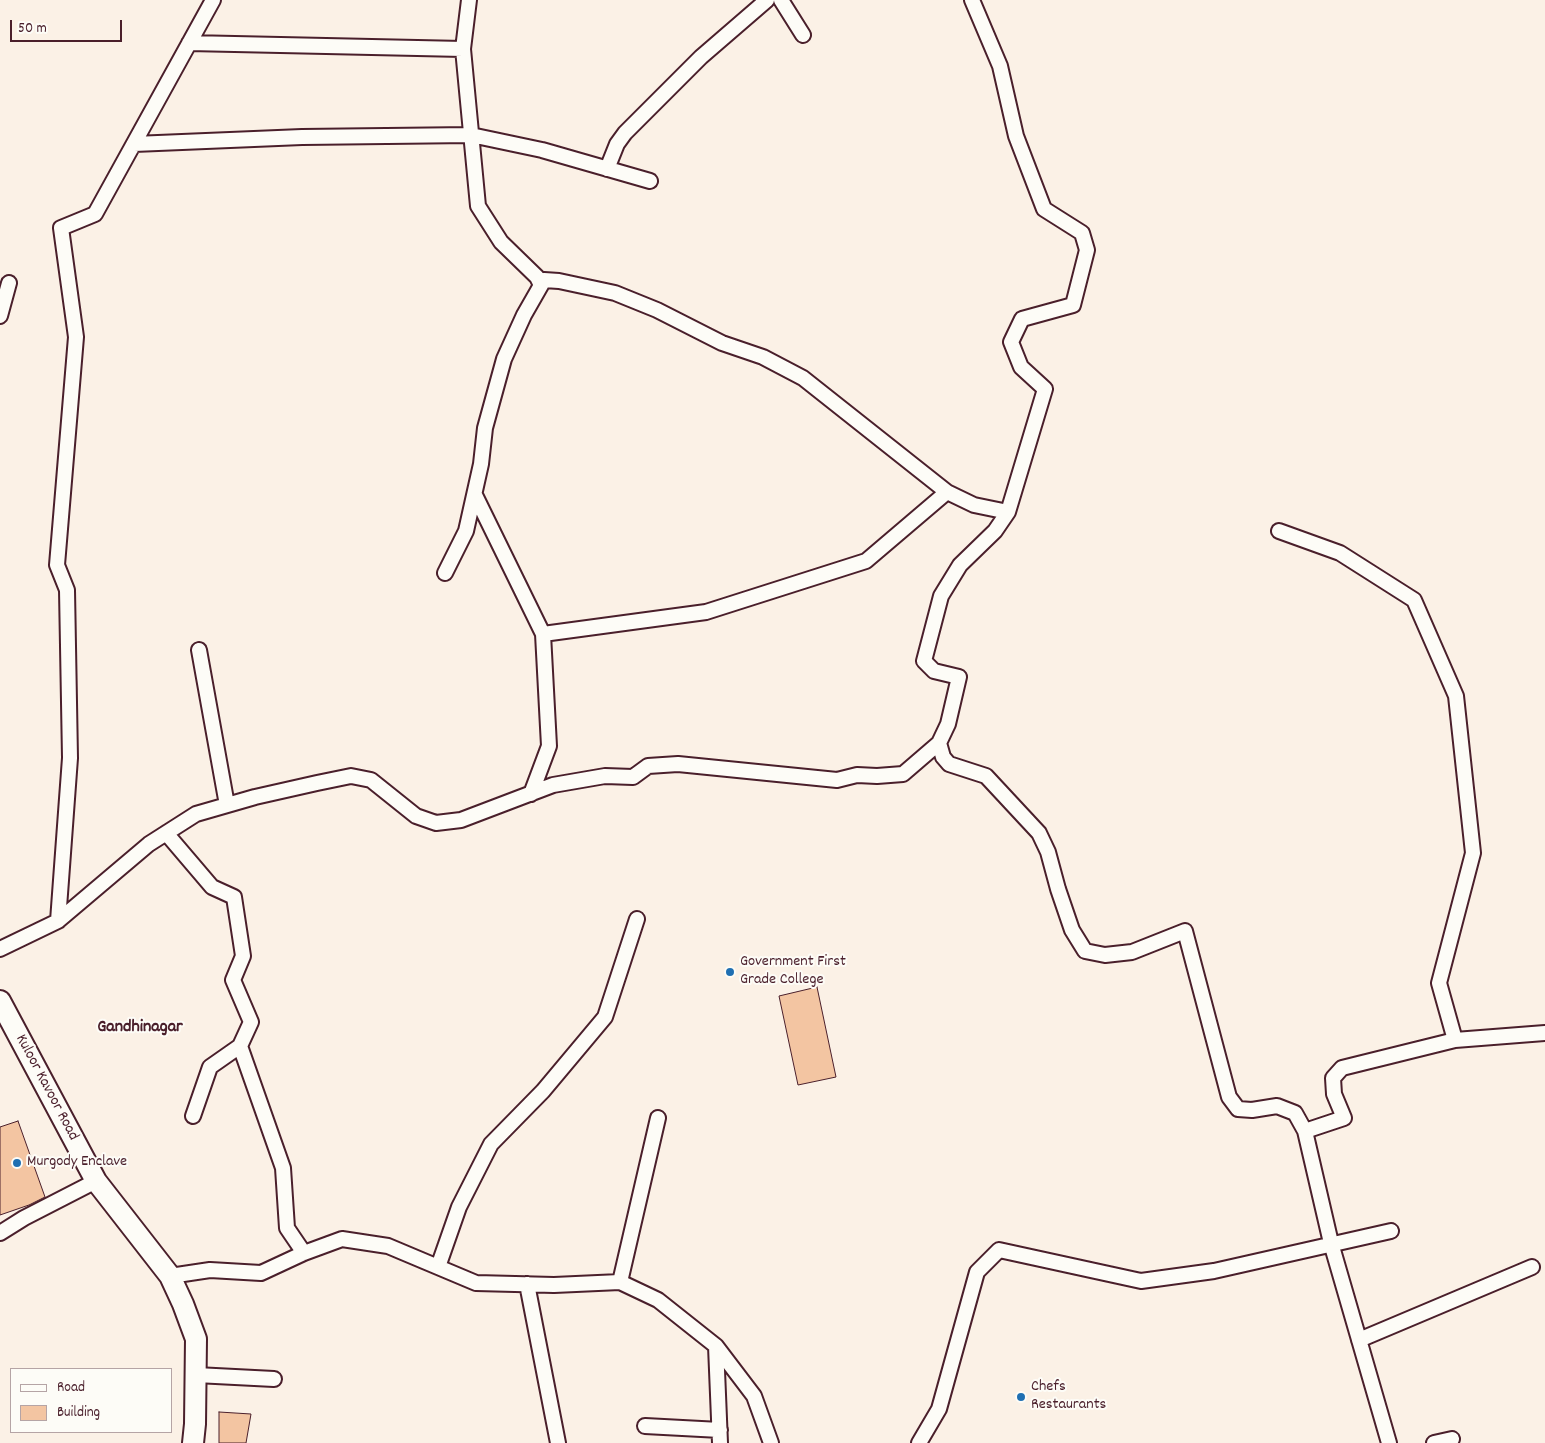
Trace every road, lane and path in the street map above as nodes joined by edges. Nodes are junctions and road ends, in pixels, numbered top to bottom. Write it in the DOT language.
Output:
graph roads {
  1 [pos="213,0"];
  2 [pos="469,0"];
  3 [pos="767,0"];
  4 [pos="781,0"];
  5 [pos="972,0"];
  6 [pos="803,35"];
  7 [pos="189,42"];
  8 [pos="463,48"];
  9 [pos="471,135"];
  10 [pos="134,144"];
  11 [pos="607,168"];
  12 [pos="650,181"];
  13 [pos="9,284"];
  14 [pos="541,285"];
  15 [pos="0,316"];
  16 [pos="947,492"];
  17 [pos="475,495"];
  18 [pos="1008,512"];
  19 [pos="1279,531"];
  20 [pos="445,573"];
  21 [pos="543,634"];
  22 [pos="199,650"];
  23 [pos="939,743"];
  24 [pos="531,794"];
  25 [pos="227,805"];
  26 [pos="166,833"];
  27 [pos="637,919"];
  28 [pos="58,921"];
  29 [pos="0,949"];
  30 [pos="0,1001"];
  31 [pos="1545,1033"];
  32 [pos="1455,1040"];
  33 [pos="240,1046"];
  34 [pos="194,1116"];
  35 [pos="658,1118"];
  36 [pos="1305,1131"];
  37 [pos="96,1181"];
  38 [pos="1391,1231"];
  39 [pos="0,1233"];
  40 [pos="1331,1243"];
  41 [pos="304,1252"];
  42 [pos="438,1267"];
  43 [pos="1532,1267"];
  44 [pos="170,1276"];
  45 [pos="620,1282"];
  46 [pos="528,1284"];
  47 [pos="1359,1340"];
  48 [pos="716,1346"];
  49 [pos="196,1375"];
  50 [pos="274,1379"];
  51 [pos="645,1426"];
  52 [pos="720,1437"];
  53 [pos="1452,1439"];
  54 [pos="192,1443"];
  55 [pos="558,1443"];
  56 [pos="771,1443"];
  57 [pos="920,1443"];
  58 [pos="1389,1443"];
  59 [pos="1434,1443"];
  1 -- 7 [label="street"];
  2 -- 8 [label="street"];
  3 -- 11 [label="street"];
  4 -- 6 [label="street"];
  5 -- 18 [label="street"];
  7 -- 8 [label="street"];
  7 -- 10 [label="street"];
  8 -- 9 [label="street"];
  9 -- 10 [label="street"];
  9 -- 11 [label="street"];
  9 -- 14 [label="street"];
  10 -- 28 [label="street"];
  11 -- 12 [label="street"];
  13 -- 15 [label="street"];
  14 -- 16 [label="street"];
  14 -- 17 [label="street"];
  16 -- 18 [label="street"];
  16 -- 21 [label="street"];
  17 -- 20 [label="street"];
  17 -- 21 [label="street"];
  18 -- 23 [label="street"];
  19 -- 32 [label="street"];
  21 -- 24 [label="street"];
  22 -- 25 [label="street"];
  23 -- 24 [label="street"];
  23 -- 36 [label="street"];
  24 -- 25 [label="street"];
  25 -- 26 [label="street"];
  26 -- 28 [label="street"];
  26 -- 33 [label="street"];
  27 -- 42 [label="street"];
  28 -- 29 [label="street"];
  30 -- 37 [label="main road, Kuloor Kavoor Road"];
  31 -- 32 [label="street"];
  32 -- 36 [label="street"];
  33 -- 34 [label="street"];
  33 -- 41 [label="street"];
  35 -- 45 [label="street"];
  36 -- 40 [label="street"];
  37 -- 39 [label="street"];
  37 -- 44 [label="main road, Kuloor Kavoor Road"];
  38 -- 40 [label="street"];
  40 -- 47 [label="street"];
  40 -- 57 [label="street"];
  41 -- 42 [label="street"];
  41 -- 44 [label="street"];
  42 -- 46 [label="street"];
  43 -- 47 [label="street"];
  44 -- 49 [label="main road, Kuloor Kavoor Road"];
  45 -- 46 [label="street"];
  45 -- 48 [label="street"];
  46 -- 55 [label="street"];
  47 -- 58 [label="street"];
  48 -- 52 [label="street"];
  48 -- 56 [label="street"];
  49 -- 50 [label="street"];
  49 -- 54 [label="main road, Kuloor Kavoor Road"];
  51 -- 52 [label="street"];
  53 -- 59 [label="street"];
}
